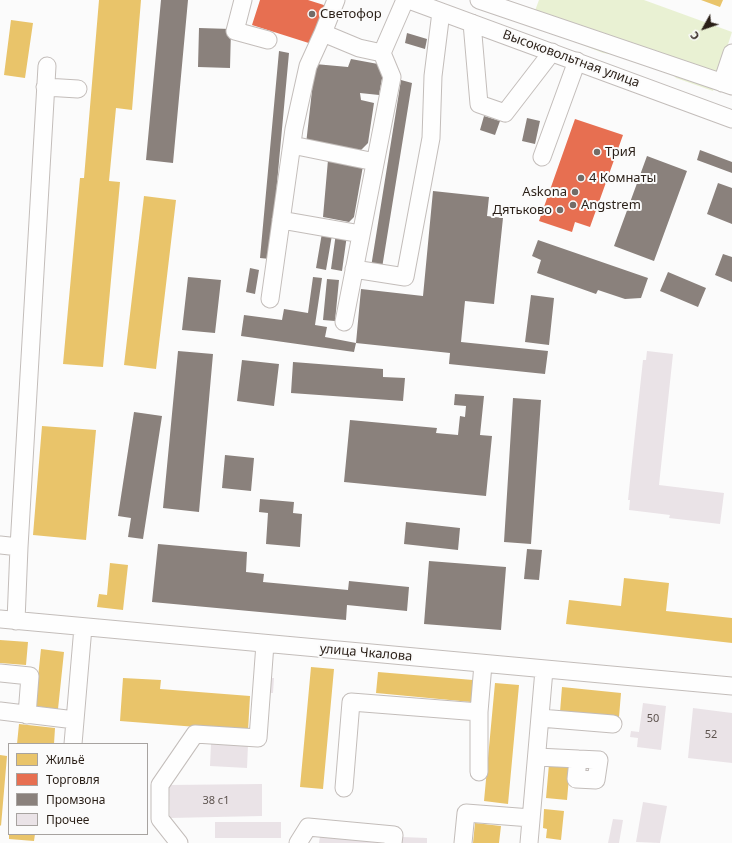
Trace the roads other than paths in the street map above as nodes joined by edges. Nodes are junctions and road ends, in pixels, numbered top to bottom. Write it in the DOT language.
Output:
graph roads {
  1 [pos="243,0"];
  2 [pos="336,0"];
  3 [pos="405,0"];
  4 [pos="409,0"];
  5 [pos="479,0"];
  6 [pos="448,14"];
  7 [pos="472,23"];
  8 [pos="323,33"];
  9 [pos="268,40"];
  10 [pos="552,52"];
  11 [pos="382,53"];
  12 [pos="732,54"];
  13 [pos="577,61"];
  14 [pos="47,66"];
  15 [pos="727,84"];
  16 [pos="46,87"];
  17 [pos="78,89"];
  18 [pos="732,119"];
  19 [pos="292,145"];
  20 [pos="542,157"];
  21 [pos="375,162"];
  22 [pos="281,220"];
  23 [pos="361,234"];
  24 [pos="354,269"];
  25 [pos="270,300"];
  26 [pos="344,322"];
  27 [pos="0,545"];
  28 [pos="19,547"];
  29 [pos="8,620"];
  30 [pos="83,627"];
  31 [pos="265,644"];
  32 [pos="483,664"];
  33 [pos="544,670"];
  34 [pos="0,673"];
  35 [pos="732,686"];
  36 [pos="0,710"];
  37 [pos="479,712"];
  38 [pos="27,715"];
  39 [pos="540,718"];
  40 [pos="75,720"];
  41 [pos="613,724"];
  42 [pos="73,743"];
  43 [pos="537,757"];
  44 [pos="578,759"];
  45 [pos="479,772"];
  46 [pos="344,788"];
  47 [pos="531,818"];
  48 [pos="179,843"];
  49 [pos="298,843"];
  50 [pos="393,843"];
  51 [pos="463,843"];
  52 [pos="529,843"];
  1 -- 9 [label="street"];
  2 -- 8 [label="street"];
  3 -- 11 [label="street"];
  4 -- 6 [label="street, Высоковольтная улица"];
  5 -- 15 [label="street, Высоковольтная улица"];
  6 -- 7 [label="street, Высоковольтная улица"];
  6 -- 24 [label="street"];
  7 -- 10 [label="street, Высоковольтная улица"];
  7 -- 10 [label="street"];
  8 -- 11 [label="street"];
  8 -- 19 [label="street"];
  10 -- 13 [label="street, Высоковольтная улица"];
  11 -- 21 [label="street"];
  12 -- 15 [label="street"];
  13 -- 18 [label="street, Высоковольтная улица"];
  13 -- 20 [label="street"];
  14 -- 16 [label="street"];
  16 -- 17 [label="street"];
  16 -- 28 [label="street"];
  19 -- 21 [label="street"];
  19 -- 22 [label="street"];
  21 -- 23 [label="street"];
  22 -- 23 [label="street"];
  22 -- 25 [label="street"];
  23 -- 24 [label="street"];
  24 -- 26 [label="street"];
  27 -- 28 [label="street"];
  28 -- 29 [label="street"];
  29 -- 30 [label="street, улица Чкалова"];
  30 -- 31 [label="street, улица Чкалова"];
  30 -- 40 [label="street"];
  31 -- 32 [label="street, улица Чкалова"];
  31 -- 48 [label="street"];
  32 -- 33 [label="street, улица Чкалова"];
  32 -- 37 [label="street"];
  33 -- 35 [label="street, улица Чкалова"];
  33 -- 39 [label="street"];
  34 -- 38 [label="street"];
  36 -- 38 [label="street"];
  37 -- 45 [label="street"];
  37 -- 46 [label="street"];
  38 -- 40 [label="street"];
  39 -- 41 [label="street"];
  39 -- 43 [label="street"];
  40 -- 42 [label="street"];
  43 -- 44 [label="street"];
  43 -- 47 [label="street"];
  47 -- 51 [label="street"];
  47 -- 52 [label="street"];
  49 -- 50 [label="street"];
}
